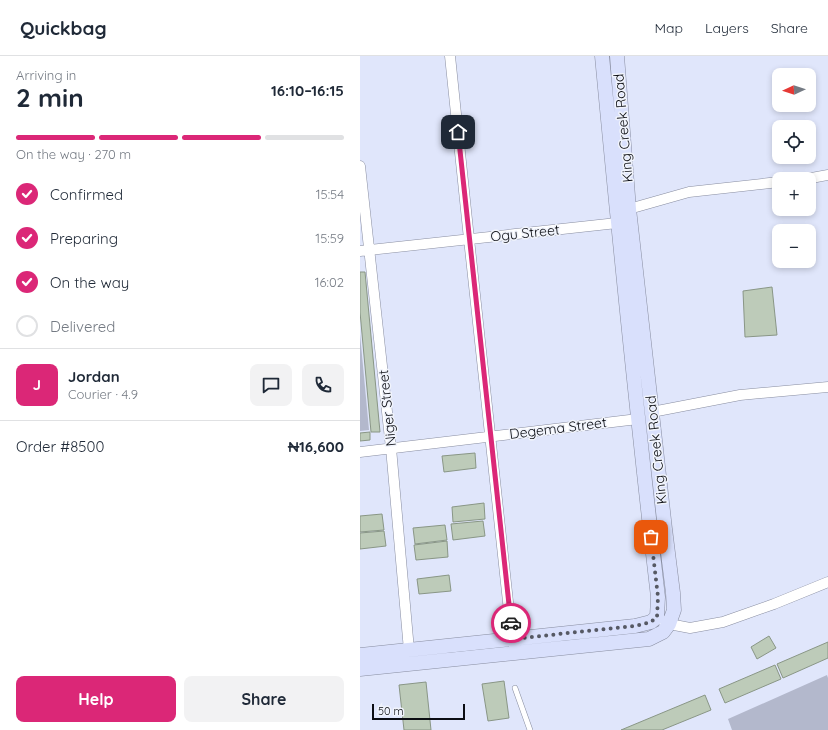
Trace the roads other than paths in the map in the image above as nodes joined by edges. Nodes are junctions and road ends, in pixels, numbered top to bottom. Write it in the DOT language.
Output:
graph roads {
  1 [pos="450,56"];
  2 [pos="602,56"];
  3 [pos="617,56"];
  4 [pos="360,166"];
  5 [pos="828,175"];
  6 [pos="816,177"];
  7 [pos="772,183"];
  8 [pos="629,209"];
  9 [pos="617,223"];
  10 [pos="469,239"];
  11 [pos="365,250"];
  12 [pos="828,387"];
  13 [pos="652,412"];
  14 [pos="638,419"];
  15 [pos="490,436"];
  16 [pos="391,448"];
  17 [pos="360,452"];
  18 [pos="828,582"];
  19 [pos="663,621"];
  20 [pos="512,639"];
  21 [pos="410,650"];
  22 [pos="360,655"];
  23 [pos="360,669"];
  24 [pos="515,688"];
  25 [pos="530,730"];
  1 -- 10 [label="street"];
  2 -- 9 [label="street, King Creek Road"];
  3 -- 8 [label="street, King Creek Road"];
  4 -- 11 [label="street, Niger Street"];
  5 -- 6 [label="street"];
  7 -- 8 [label="street"];
  8 -- 13 [label="street, King Creek Road"];
  9 -- 10 [label="street, Ogu Street"];
  9 -- 14 [label="street, King Creek Road"];
  10 -- 11 [label="street, Ogu Street"];
  10 -- 15 [label="street"];
  11 -- 16 [label="street, Niger Street"];
  12 -- 13 [label="street"];
  13 -- 19 [label="street, King Creek Road"];
  14 -- 15 [label="street, Degema Street"];
  14 -- 19 [label="street, King Creek Road"];
  15 -- 16 [label="street, Degema Street"];
  15 -- 20 [label="street"];
  16 -- 17 [label="street, Degema Street"];
  16 -- 21 [label="street, Niger Street"];
  18 -- 19 [label="street"];
  19 -- 20 [label="street"];
  19 -- 23 [label="street"];
  20 -- 21 [label="street"];
  21 -- 22 [label="street"];
  24 -- 25 [label="lane"];
}
